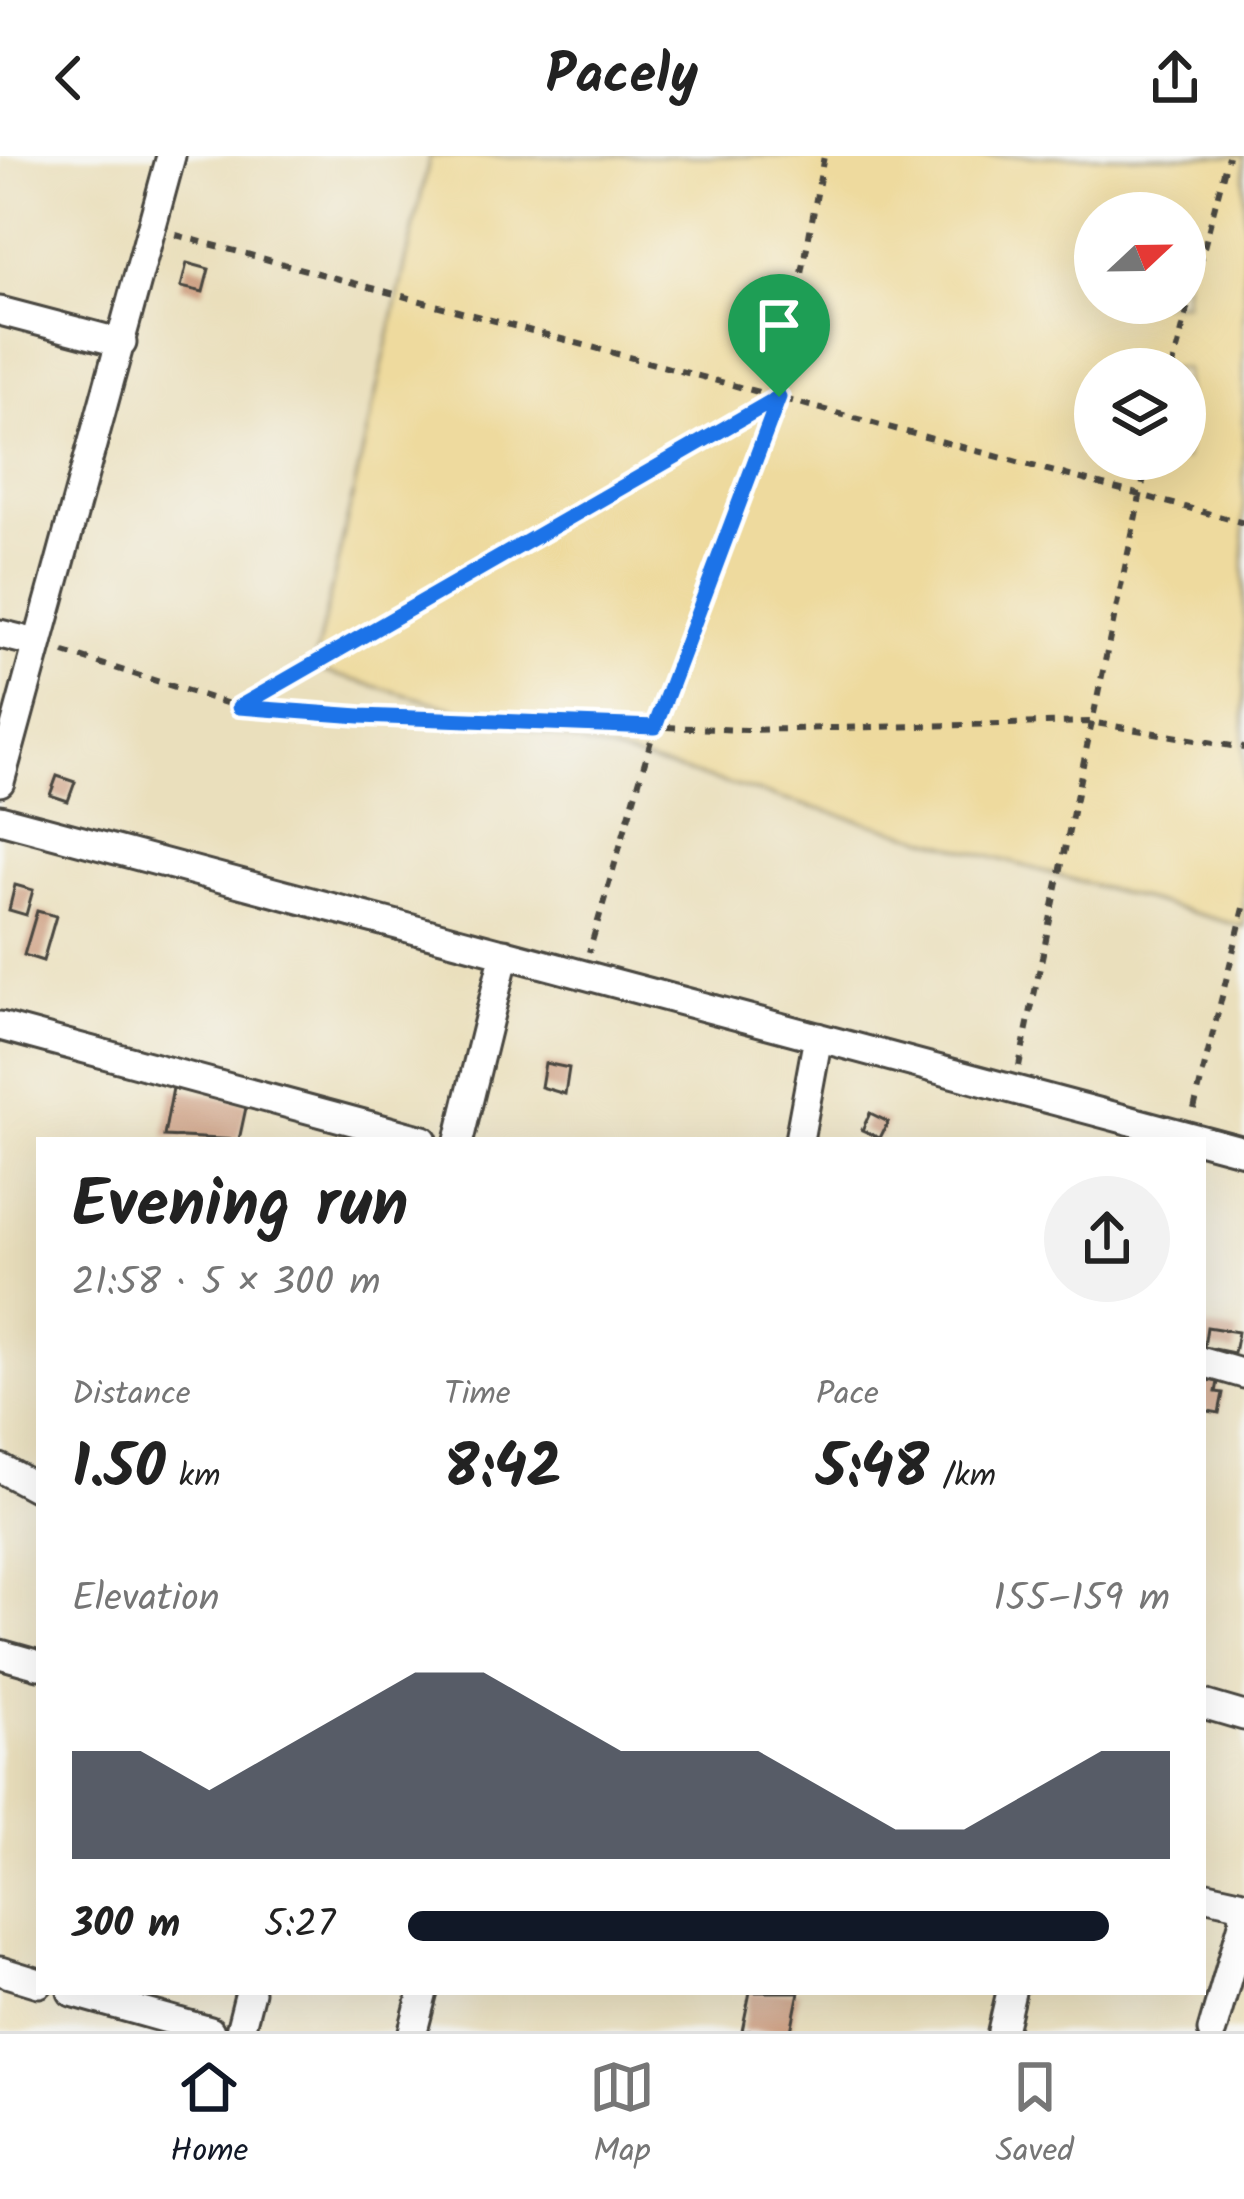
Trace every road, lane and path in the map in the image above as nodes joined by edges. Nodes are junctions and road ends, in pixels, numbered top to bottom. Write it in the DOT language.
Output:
graph roads {
  1 [pos="171,156"];
  2 [pos="824,156"];
  3 [pos="1228,156"];
  4 [pos="151,228"];
  5 [pos="0,311"];
  6 [pos="122,344"];
  7 [pos="1178,348"];
  8 [pos="779,397"];
  9 [pos="1143,480"];
  10 [pos="1139,494"];
  11 [pos="1244,523"];
  12 [pos="0,634"];
  13 [pos="37,644"];
  14 [pos="239,707"];
  15 [pos="1090,722"];
  16 [pos="655,727"];
  17 [pos="1244,748"];
  18 [pos="0,782"];
  19 [pos="0,819"];
  20 [pos="1244,908"];
  21 [pos="505,953"];
  22 [pos="583,974"];
  23 [pos="0,1026"];
  24 [pos="818,1036"];
  25 [pos="1014,1089"];
  26 [pos="412,1137"];
  27 [pos="460,1137"];
  28 [pos="800,1137"];
  29 [pos="1178,1137"];
  30 [pos="1200,1137"];
  31 [pos="1206,1144"];
  32 [pos="1244,1151"];
  33 [pos="1206,1363"];
  34 [pos="1244,1373"];
  35 [pos="0,1468"];
  36 [pos="36,1487"];
  37 [pos="0,1654"];
  38 [pos="36,1664"];
  39 [pos="1206,1705"];
  40 [pos="1244,1716"];
  41 [pos="1206,1895"];
  42 [pos="1244,1917"];
  43 [pos="0,1972"];
  44 [pos="36,1982"];
  45 [pos="87,1995"];
  46 [pos="249,1995"];
  47 [pos="422,1995"];
  48 [pos="1010,1995"];
  49 [pos="210,2031"];
  50 [pos="240,2031"];
  51 [pos="412,2031"];
  52 [pos="1002,2031"];
  53 [pos="1212,2031"];
  1 -- 4 [label="street"];
  2 -- 8 [label="path"];
  3 -- 7 [label="path"];
  4 -- 6 [label="street"];
  4 -- 8 [label="path"];
  5 -- 6 [label="street"];
  6 -- 13 [label="street"];
  8 -- 10 [label="path"];
  8 -- 14 [label="path"];
  8 -- 16 [label="path"];
  9 -- 10 [label="path"];
  10 -- 11 [label="path"];
  10 -- 15 [label="path"];
  12 -- 13 [label="street"];
  13 -- 14 [label="path"];
  13 -- 18 [label="street"];
  14 -- 16 [label="path"];
  15 -- 16 [label="path"];
  15 -- 17 [label="path"];
  15 -- 25 [label="path"];
  16 -- 22 [label="path"];
  19 -- 21 [label="street"];
  20 -- 30 [label="path"];
  21 -- 22 [label="street"];
  21 -- 27 [label="street"];
  22 -- 24 [label="street"];
  23 -- 26 [label="street"];
  24 -- 25 [label="street"];
  24 -- 28 [label="street"];
  25 -- 29 [label="street"];
  31 -- 32 [label="street"];
  33 -- 34 [label="street"];
  35 -- 36 [label="street"];
  37 -- 38 [label="street"];
  39 -- 40 [label="street"];
  41 -- 42 [label="street"];
  42 -- 53 [label="street"];
  43 -- 44 [label="street"];
  45 -- 49 [label="street"];
  46 -- 50 [label="street"];
  47 -- 51 [label="street"];
  48 -- 52 [label="street"];
}
